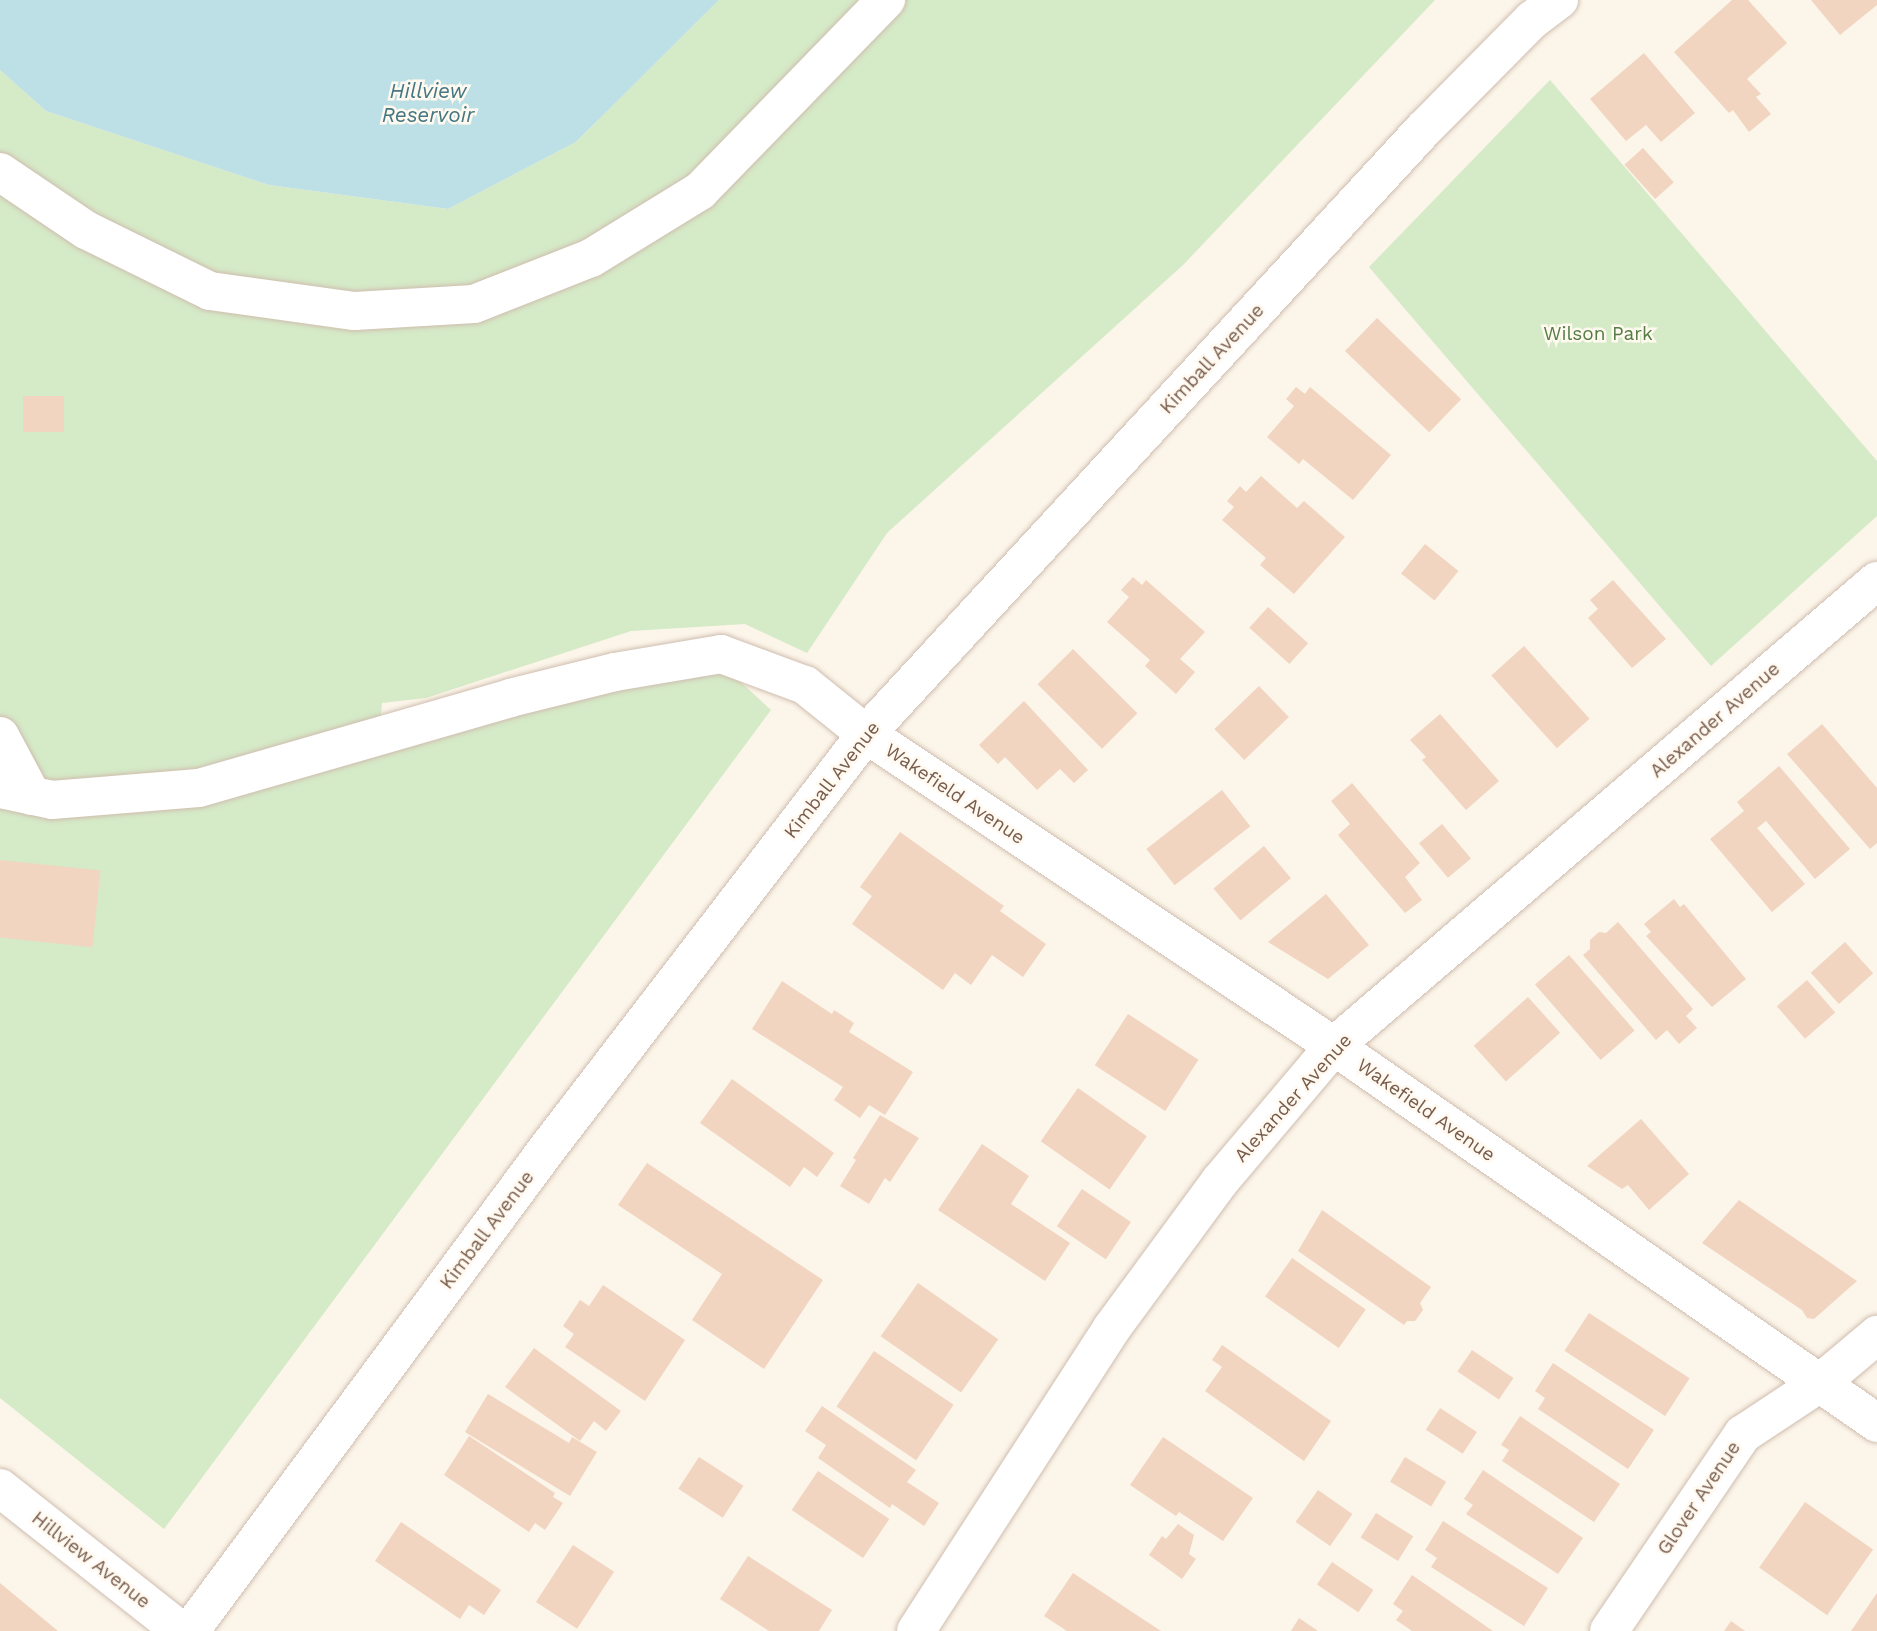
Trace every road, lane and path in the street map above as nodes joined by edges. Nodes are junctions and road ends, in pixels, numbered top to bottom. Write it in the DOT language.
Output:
graph roads {
  1 [pos="886,0"];
  2 [pos="1559,0"];
  3 [pos="0,172"];
  4 [pos="1877,581"];
  5 [pos="866,734"];
  6 [pos="0,736"];
  7 [pos="16,792"];
  8 [pos="1334,1046"];
  9 [pos="1877,1335"];
  10 [pos="1820,1383"];
  11 [pos="1877,1423"];
  12 [pos="0,1488"];
  13 [pos="181,1631"];
  14 [pos="190,1631"];
  15 [pos="916,1631"];
  16 [pos="1609,1631"];
  1 -- 3 [label="street"];
  2 -- 5 [label="street, Kimball Avenue"];
  4 -- 8 [label="street, Alexander Avenue"];
  5 -- 7 [label="street, Wakefield Avenue"];
  5 -- 8 [label="street, Wakefield Avenue"];
  5 -- 14 [label="street, Kimball Avenue"];
  6 -- 7 [label="street"];
  8 -- 10 [label="street, Wakefield Avenue"];
  8 -- 15 [label="street, Alexander Avenue"];
  9 -- 10 [label="street, Glover Avenue"];
  10 -- 11 [label="street, Wakefield Avenue"];
  10 -- 16 [label="street, Glover Avenue"];
  12 -- 13 [label="street, Hillview Avenue"];
}
